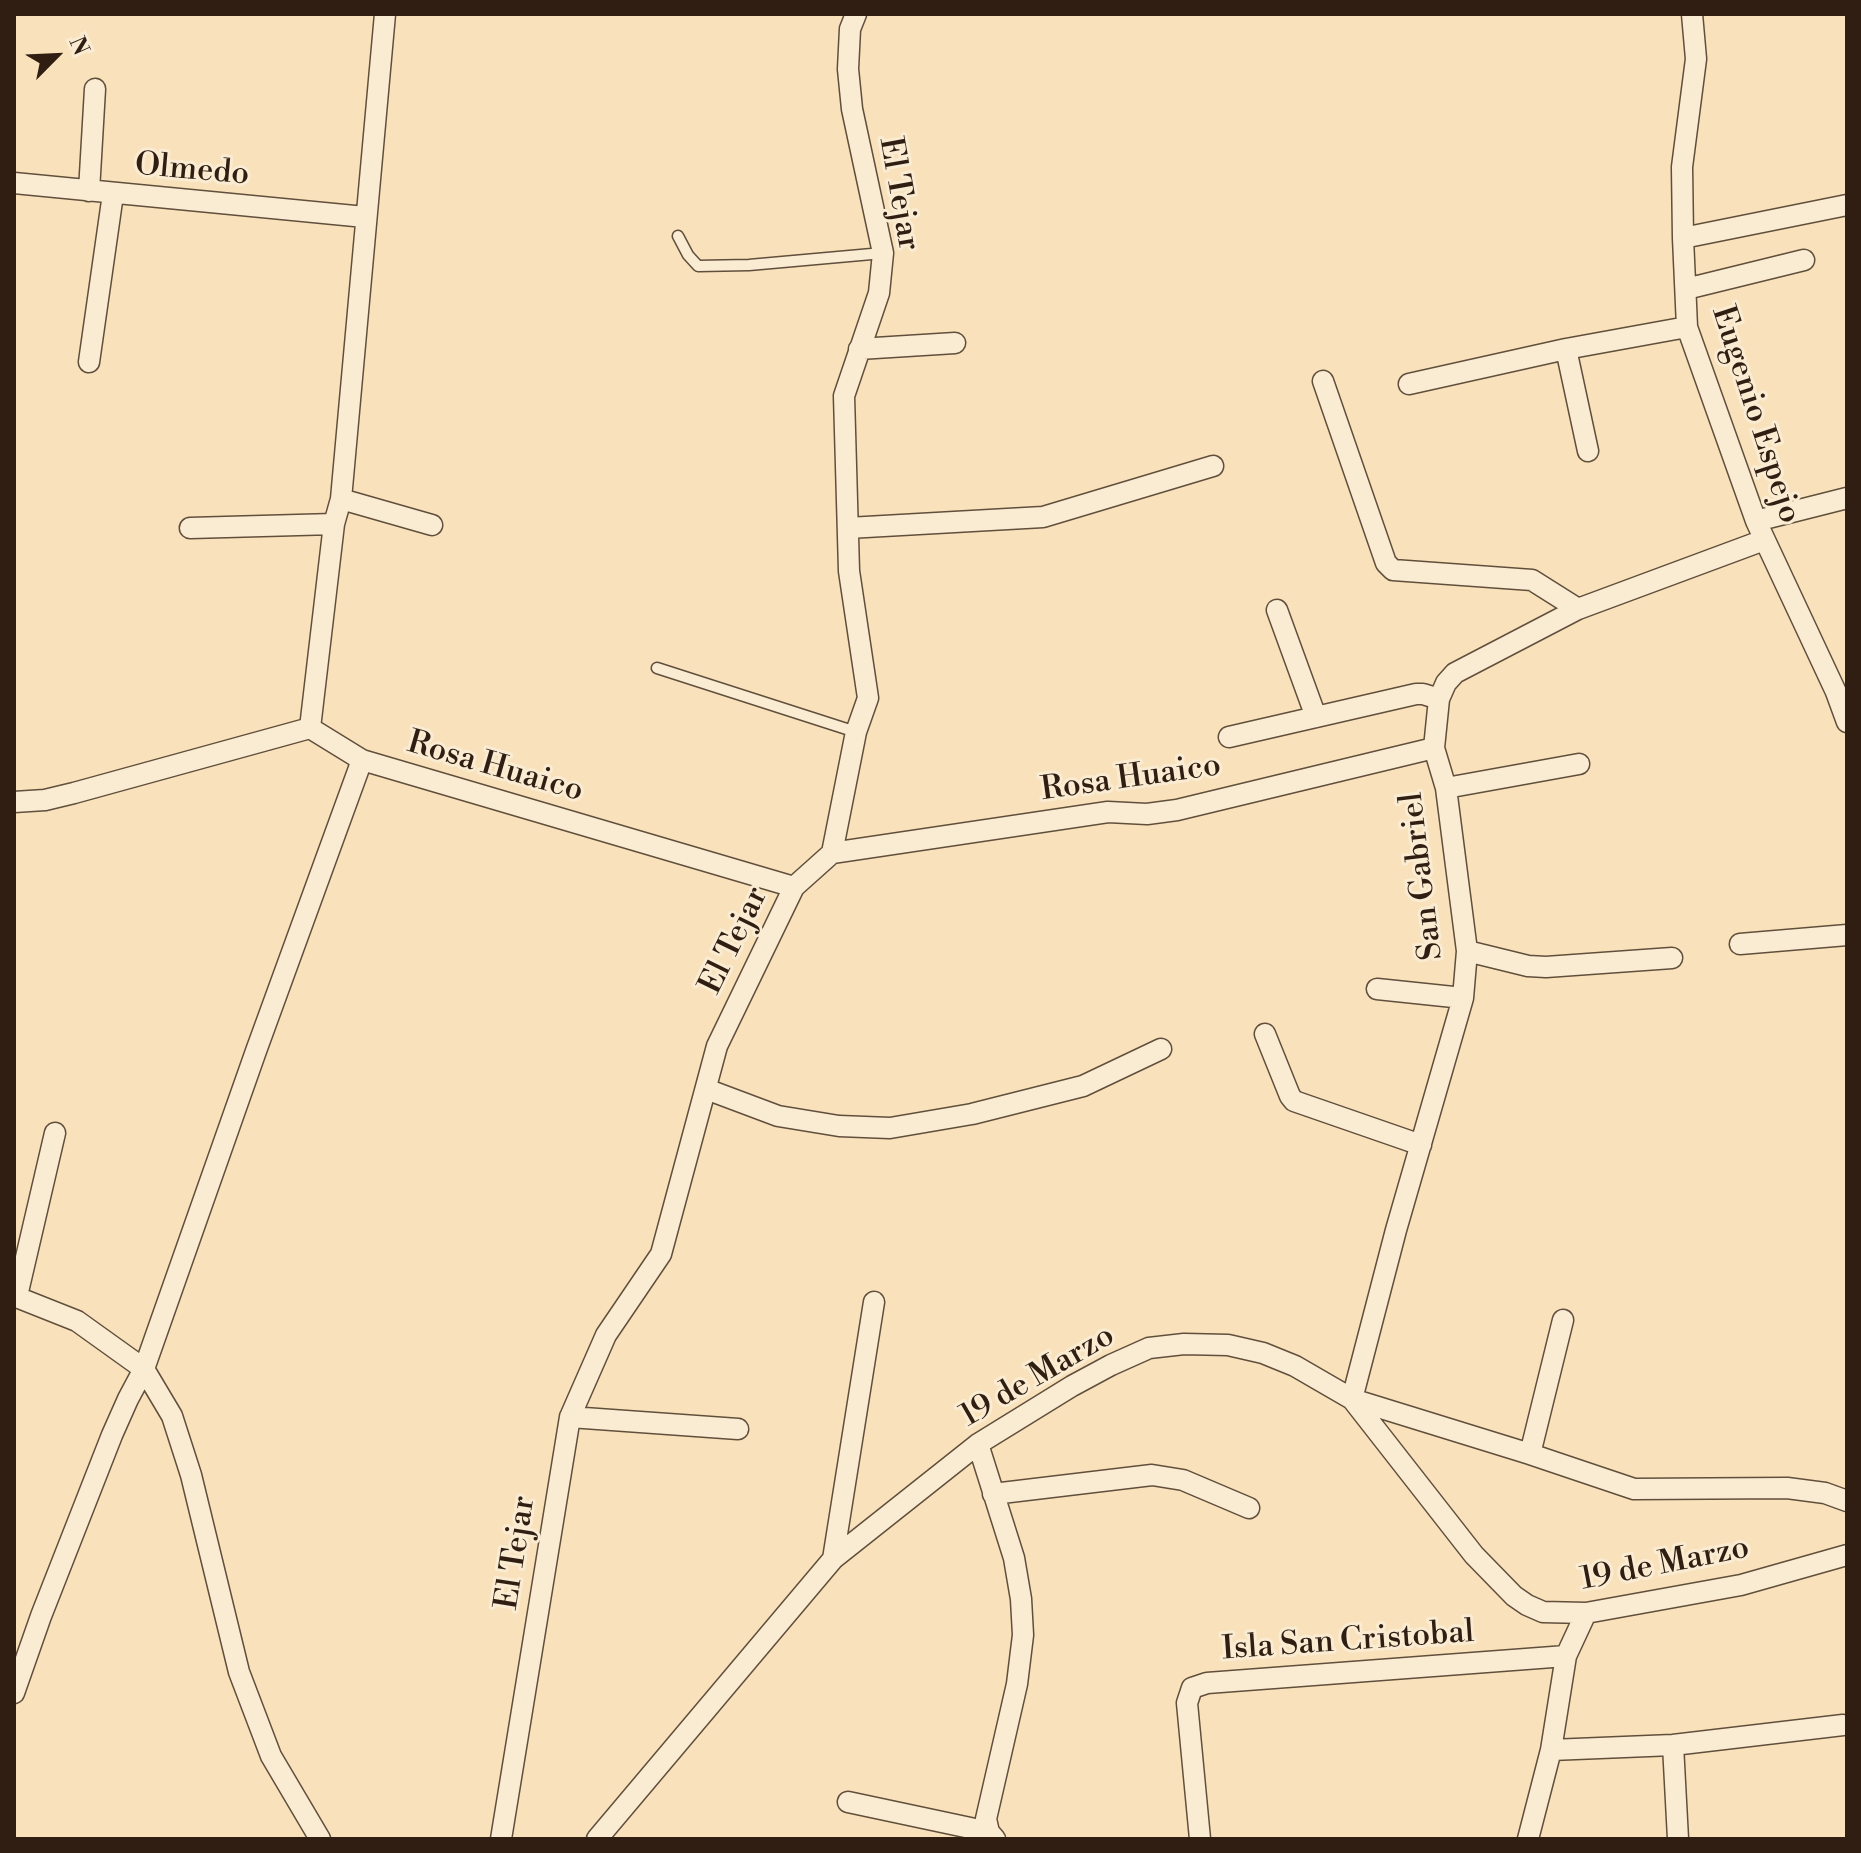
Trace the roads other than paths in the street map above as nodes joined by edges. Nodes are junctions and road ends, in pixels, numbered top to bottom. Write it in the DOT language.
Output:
graph roads {
  1 [pos="385,14"];
  2 [pos="856,14"];
  3 [pos="1692,14"];
  4 [pos="95,89"];
  5 [pos="14,183"];
  6 [pos="89,191"];
  7 [pos="113,194"];
  8 [pos="1847,205"];
  9 [pos="365,217"];
  10 [pos="678,236"];
  11 [pos="1683,238"];
  12 [pos="883,253"];
  13 [pos="1804,260"];
  14 [pos="1686,289"];
  15 [pos="1687,327"];
  16 [pos="955,343"];
  17 [pos="859,349"];
  18 [pos="1566,349"];
  19 [pos="89,362"];
  20 [pos="1323,381"];
  21 [pos="1409,384"];
  22 [pos="1588,451"];
  23 [pos="1213,466"];
  24 [pos="1847,498"];
  25 [pos="341,499"];
  26 [pos="334,524"];
  27 [pos="432,525"];
  28 [pos="190,528"];
  29 [pos="848,528"];
  30 [pos="1760,530"];
  31 [pos="1578,609"];
  32 [pos="1277,610"];
  33 [pos="657,668"];
  34 [pos="1439,699"];
  35 [pos="1316,717"];
  36 [pos="1847,722"];
  37 [pos="310,728"];
  38 [pos="856,732"];
  39 [pos="1229,737"];
  40 [pos="1434,748"];
  41 [pos="362,760"];
  42 [pos="1579,764"];
  43 [pos="1446,788"];
  44 [pos="14,802"];
  45 [pos="832,853"];
  46 [pos="794,887"];
  47 [pos="1847,935"];
  48 [pos="1740,944"];
  49 [pos="1467,951"];
  50 [pos="1672,958"];
  51 [pos="1377,989"];
  52 [pos="1463,998"];
  53 [pos="1265,1034"];
  54 [pos="1161,1049"];
  55 [pos="706,1089"];
  56 [pos="55,1133"];
  57 [pos="1421,1145"];
  58 [pos="16,1296"];
  59 [pos="874,1302"];
  60 [pos="1563,1320"];
  61 [pos="142,1373"];
  62 [pos="1352,1399"];
  63 [pos="570,1417"];
  64 [pos="738,1429"];
  65 [pos="1530,1454"];
  66 [pos="982,1457"];
  67 [pos="993,1494"];
  68 [pos="1847,1501"];
  69 [pos="1249,1508"];
  70 [pos="1847,1555"];
  71 [pos="833,1559"];
  72 [pos="1585,1616"];
  73 [pos="1567,1653"];
  74 [pos="14,1693"];
  75 [pos="1843,1725"];
  76 [pos="1673,1745"];
  77 [pos="1551,1750"];
  78 [pos="848,1802"];
  79 [pos="992,1836"];
  80 [pos="320,1839"];
  81 [pos="501,1839"];
  82 [pos="597,1839"];
  83 [pos="1200,1839"];
  84 [pos="1528,1839"];
  85 [pos="1678,1839"];
  1 -- 9 [label="street"];
  2 -- 12 [label="street, El Tejar"];
  3 -- 11 [label="street, Eugenio Espejo"];
  4 -- 6 [label="street"];
  5 -- 6 [label="street, Olmedo"];
  6 -- 7 [label="street, Olmedo"];
  7 -- 9 [label="street, Olmedo"];
  7 -- 19 [label="street"];
  8 -- 11 [label="street"];
  9 -- 25 [label="street"];
  10 -- 12 [label="lane"];
  11 -- 14 [label="street, Eugenio Espejo"];
  12 -- 17 [label="street, El Tejar"];
  13 -- 14 [label="street"];
  14 -- 15 [label="street, Eugenio Espejo"];
  15 -- 18 [label="street"];
  15 -- 30 [label="street, Eugenio Espejo"];
  16 -- 17 [label="street"];
  17 -- 29 [label="street, El Tejar"];
  18 -- 21 [label="street"];
  18 -- 22 [label="street"];
  20 -- 31 [label="street"];
  23 -- 29 [label="street"];
  24 -- 30 [label="street"];
  25 -- 26 [label="street"];
  25 -- 27 [label="street"];
  26 -- 28 [label="street"];
  26 -- 37 [label="street"];
  29 -- 38 [label="street, El Tejar"];
  30 -- 31 [label="street"];
  30 -- 36 [label="street, Eugenio Espejo"];
  31 -- 34 [label="street"];
  32 -- 35 [label="street"];
  33 -- 38 [label="lane"];
  34 -- 35 [label="street"];
  34 -- 40 [label="street, San Gabriel"];
  35 -- 39 [label="street"];
  37 -- 41 [label="street, Rosa Huaico"];
  37 -- 44 [label="street"];
  38 -- 45 [label="street, El Tejar"];
  40 -- 43 [label="street, San Gabriel"];
  40 -- 45 [label="street, Rosa Huaico"];
  41 -- 46 [label="street, Rosa Huaico"];
  41 -- 61 [label="street"];
  42 -- 43 [label="street"];
  43 -- 49 [label="street, San Gabriel"];
  45 -- 46 [label="street, El Tejar"];
  46 -- 55 [label="street, El Tejar"];
  47 -- 48 [label="street"];
  49 -- 50 [label="street"];
  49 -- 52 [label="street, San Gabriel"];
  51 -- 52 [label="street"];
  52 -- 57 [label="street, San Gabriel"];
  53 -- 57 [label="street"];
  54 -- 55 [label="street"];
  55 -- 63 [label="street, El Tejar"];
  56 -- 58 [label="street"];
  57 -- 62 [label="street, San Gabriel"];
  58 -- 61 [label="street"];
  59 -- 71 [label="street"];
  60 -- 65 [label="street"];
  61 -- 74 [label="street"];
  61 -- 80 [label="street"];
  62 -- 65 [label="street"];
  62 -- 66 [label="street, 19 de Marzo"];
  62 -- 72 [label="street, 19 de Marzo"];
  63 -- 64 [label="street"];
  63 -- 81 [label="street, El Tejar"];
  65 -- 68 [label="street"];
  66 -- 67 [label="street"];
  66 -- 71 [label="street, 19 de Marzo"];
  67 -- 69 [label="street"];
  67 -- 79 [label="street"];
  70 -- 72 [label="street, 19 de Marzo"];
  71 -- 82 [label="street, 19 de Marzo"];
  72 -- 73 [label="street"];
  73 -- 77 [label="street"];
  73 -- 83 [label="street, Isla San Cristobal"];
  75 -- 76 [label="street"];
  76 -- 77 [label="street"];
  76 -- 85 [label="street"];
  77 -- 84 [label="street"];
  78 -- 79 [label="street"];
}
